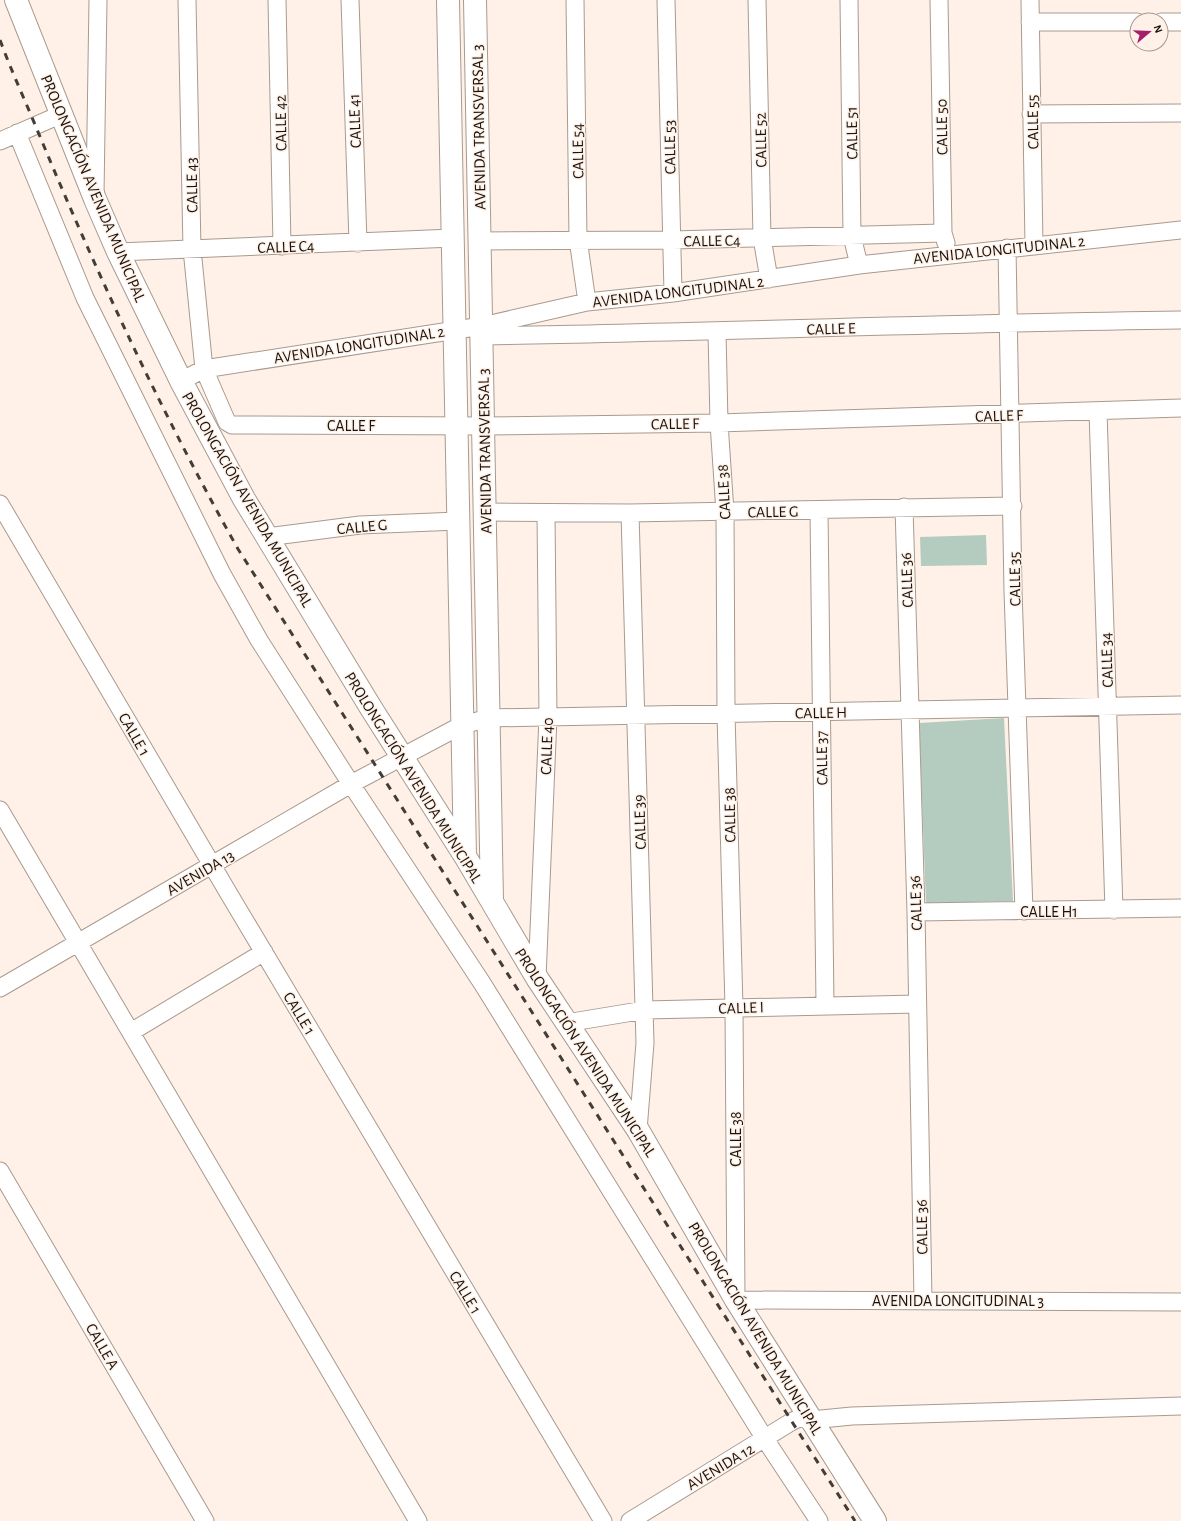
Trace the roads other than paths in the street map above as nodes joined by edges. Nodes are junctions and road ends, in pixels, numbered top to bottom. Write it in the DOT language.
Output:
graph roads {
  1 [pos="98,0"];
  2 [pos="187,0"];
  3 [pos="277,0"];
  4 [pos="350,0"];
  5 [pos="448,0"];
  6 [pos="475,0"];
  7 [pos="575,0"];
  8 [pos="666,0"];
  9 [pos="757,0"];
  10 [pos="849,0"];
  11 [pos="939,0"];
  12 [pos="1030,0"];
  13 [pos="21,2"];
  14 [pos="1030,22"];
  15 [pos="1129,22"];
  16 [pos="1169,22"];
  17 [pos="1181,22"];
  18 [pos="1181,113"];
  19 [pos="62,114"];
  20 [pos="1032,114"];
  21 [pos="17,133"];
  22 [pos="0,141"];
  23 [pos="95,199"];
  24 [pos="1181,230"];
  25 [pos="943,233"];
  26 [pos="852,236"];
  27 [pos="453,238"];
  28 [pos="762,238"];
  29 [pos="578,239"];
  30 [pos="672,240"];
  31 [pos="480,241"];
  32 [pos="358,243"];
  33 [pos="1034,245"];
  34 [pos="282,246"];
  35 [pos="1007,248"];
  36 [pos="192,249"];
  37 [pos="118,252"];
  38 [pos="949,254"];
  39 [pos="859,265"];
  40 [pos="769,279"];
  41 [pos="673,293"];
  42 [pos="587,302"];
  43 [pos="1181,320"];
  44 [pos="1008,322"];
  45 [pos="455,329"];
  46 [pos="482,331"];
  47 [pos="717,332"];
  48 [pos="204,369"];
  49 [pos="181,381"];
  50 [pos="1181,408"];
  51 [pos="1098,411"];
  52 [pos="1010,414"];
  53 [pos="719,423"];
  54 [pos="457,426"];
  55 [pos="483,426"];
  56 [pos="0,504"];
  57 [pos="1013,506"];
  58 [pos="904,507"];
  59 [pos="819,511"];
  60 [pos="485,512"];
  61 [pos="725,512"];
  62 [pos="546,513"];
  63 [pos="630,513"];
  64 [pos="458,521"];
  65 [pos="266,537"];
  66 [pos="1181,705"];
  67 [pos="1108,706"];
  68 [pos="1017,708"];
  69 [pos="909,710"];
  70 [pos="820,712"];
  71 [pos="726,714"];
  72 [pos="636,716"];
  73 [pos="548,717"];
  74 [pos="489,718"];
  75 [pos="462,725"];
  76 [pos="401,758"];
  77 [pos="350,784"];
  78 [pos="0,810"];
  79 [pos="465,856"];
  80 [pos="212,865"];
  81 [pos="492,902"];
  82 [pos="1181,908"];
  83 [pos="1114,910"];
  84 [pos="1024,911"];
  85 [pos="916,912"];
  86 [pos="79,943"];
  87 [pos="264,952"];
  88 [pos="537,978"];
  89 [pos="0,988"];
  90 [pos="917,1004"];
  91 [pos="825,1005"];
  92 [pos="734,1007"];
  93 [pos="645,1010"];
  94 [pos="566,1023"];
  95 [pos="131,1032"];
  96 [pos="638,1130"];
  97 [pos="0,1171"];
  98 [pos="736,1300"];
  99 [pos="923,1300"];
  100 [pos="1181,1302"];
  101 [pos="1181,1406"];
  102 [pos="811,1420"];
  103 [pos="765,1439"];
  104 [pos="205,1521"];
  105 [pos="418,1521"];
  106 [pos="603,1521"];
  107 [pos="630,1521"];
  108 [pos="819,1521"];
  109 [pos="875,1521"];
  1 -- 23 [label="street"];
  2 -- 36 [label="street, CALLE 43"];
  3 -- 34 [label="street, CALLE 42"];
  4 -- 32 [label="street, CALLE 41"];
  5 -- 27 [label="main road, AVENIDA TRANSVERSAL 3"];
  6 -- 31 [label="main road, AVENIDA TRANSVERSAL 3"];
  7 -- 29 [label="street, CALLE 54"];
  8 -- 30 [label="street, CALLE 53"];
  9 -- 28 [label="street, CALLE 52"];
  10 -- 26 [label="street, CALLE 51"];
  11 -- 25 [label="street, CALLE 50"];
  12 -- 14 [label="street, CALLE 55"];
  13 -- 19 [label="main road, PROLONGACIÓN AVENIDA MUNICIPAL"];
  14 -- 15 [label="street"];
  14 -- 20 [label="street, CALLE 55"];
  16 -- 17 [label="street"];
  18 -- 20 [label="street"];
  19 -- 21 [label="street"];
  19 -- 23 [label="main road, PROLONGACIÓN AVENIDA MUNICIPAL"];
  20 -- 33 [label="street, CALLE 55"];
  21 -- 22 [label="street"];
  21 -- 77 [label="street"];
  23 -- 37 [label="main road, PROLONGACIÓN AVENIDA MUNICIPAL"];
  24 -- 33 [label="street, AVENIDA LONGITUDINAL 2"];
  25 -- 26 [label="street, CALLE C4"];
  25 -- 38 [label="street, CALLE 50"];
  26 -- 28 [label="street, CALLE C4"];
  26 -- 39 [label="street, CALLE 51"];
  27 -- 32 [label="street, CALLE C4"];
  27 -- 45 [label="main road, AVENIDA TRANSVERSAL 3"];
  28 -- 30 [label="street, CALLE C4"];
  28 -- 40 [label="street, CALLE 52"];
  29 -- 30 [label="street, CALLE C4"];
  29 -- 31 [label="street, CALLE C4"];
  29 -- 42 [label="street, CALLE 54"];
  30 -- 41 [label="street, CALLE 53"];
  31 -- 46 [label="main road, AVENIDA TRANSVERSAL 3"];
  32 -- 34 [label="street, CALLE C4"];
  33 -- 35 [label="street, AVENIDA LONGITUDINAL 2"];
  34 -- 36 [label="street, CALLE C4"];
  35 -- 38 [label="street, AVENIDA LONGITUDINAL 2"];
  35 -- 44 [label="street, CALLE 35"];
  36 -- 37 [label="street, CALLE C4"];
  36 -- 48 [label="street, CALLE 43"];
  37 -- 49 [label="main road, PROLONGACIÓN AVENIDA MUNICIPAL"];
  38 -- 39 [label="street, AVENIDA LONGITUDINAL 2"];
  39 -- 40 [label="street, AVENIDA LONGITUDINAL 2"];
  40 -- 41 [label="street, AVENIDA LONGITUDINAL 2"];
  41 -- 42 [label="street, AVENIDA LONGITUDINAL 2"];
  42 -- 46 [label="street, AVENIDA LONGITUDINAL 2"];
  43 -- 44 [label="street, CALLE E"];
  44 -- 47 [label="street, CALLE E"];
  44 -- 52 [label="street, CALLE 35"];
  45 -- 46 [label="street, AVENIDA LONGITUDINAL 2"];
  45 -- 48 [label="street, AVENIDA LONGITUDINAL 2"];
  45 -- 54 [label="main road, AVENIDA TRANSVERSAL 3"];
  46 -- 47 [label="street, CALLE E"];
  46 -- 55 [label="main road, AVENIDA TRANSVERSAL 3"];
  47 -- 53 [label="street, CALLE 38"];
  48 -- 49 [label="street, AVENIDA LONGITUDINAL 2"];
  48 -- 54 [label="street, CALLE F"];
  49 -- 65 [label="main road, PROLONGACIÓN AVENIDA MUNICIPAL"];
  50 -- 51 [label="street, CALLE F"];
  51 -- 52 [label="street, CALLE F"];
  51 -- 67 [label="street, CALLE 34"];
  52 -- 53 [label="street, CALLE F"];
  52 -- 57 [label="street, CALLE 35"];
  53 -- 55 [label="street, CALLE F"];
  53 -- 61 [label="street, CALLE 38"];
  54 -- 55 [label="street, CALLE F"];
  54 -- 64 [label="main road, AVENIDA TRANSVERSAL 3"];
  55 -- 60 [label="main road, AVENIDA TRANSVERSAL 3"];
  56 -- 80 [label="street, CALLE 1"];
  57 -- 58 [label="street, CALLE G"];
  57 -- 68 [label="street, CALLE 35"];
  58 -- 59 [label="street, CALLE G"];
  58 -- 69 [label="street, CALLE 36"];
  59 -- 61 [label="street, CALLE G"];
  59 -- 70 [label="street, CALLE 37"];
  60 -- 62 [label="street, CALLE G"];
  60 -- 74 [label="main road, AVENIDA TRANSVERSAL 3"];
  61 -- 63 [label="street, CALLE G"];
  61 -- 71 [label="street, CALLE 38"];
  62 -- 63 [label="street, CALLE G"];
  62 -- 73 [label="street, CALLE 40"];
  63 -- 72 [label="street, CALLE 39"];
  64 -- 65 [label="street, CALLE G"];
  64 -- 75 [label="main road, AVENIDA TRANSVERSAL 3"];
  65 -- 76 [label="main road, PROLONGACIÓN AVENIDA MUNICIPAL"];
  66 -- 67 [label="street, CALLE H"];
  67 -- 68 [label="street, CALLE H"];
  67 -- 83 [label="street, CALLE 34"];
  68 -- 69 [label="street, CALLE H"];
  68 -- 84 [label="street, CALLE 35"];
  69 -- 70 [label="street, CALLE H"];
  69 -- 85 [label="street, CALLE 36"];
  70 -- 71 [label="street, CALLE H"];
  70 -- 91 [label="street, CALLE 37"];
  71 -- 72 [label="street, CALLE H"];
  71 -- 92 [label="street, CALLE 38"];
  72 -- 73 [label="street, CALLE H"];
  72 -- 93 [label="street, CALLE 39"];
  73 -- 74 [label="street, CALLE H"];
  73 -- 88 [label="street, CALLE 40"];
  74 -- 75 [label="street, CALLE H"];
  74 -- 81 [label="main road, AVENIDA TRANSVERSAL 3"];
  75 -- 76 [label="street, CALLE H"];
  75 -- 79 [label="main road, AVENIDA TRANSVERSAL 3"];
  76 -- 77 [label="street, AVENIDA 13"];
  76 -- 79 [label="main road, PROLONGACIÓN AVENIDA MUNICIPAL"];
  77 -- 80 [label="street, AVENIDA 13"];
  77 -- 103 [label="street"];
  78 -- 86 [label="street"];
  79 -- 81 [label="main road, PROLONGACIÓN AVENIDA MUNICIPAL"];
  80 -- 86 [label="street, AVENIDA 13"];
  80 -- 87 [label="street, CALLE 1"];
  81 -- 88 [label="main road, PROLONGACIÓN AVENIDA MUNICIPAL"];
  82 -- 83 [label="street, CALLE H1"];
  83 -- 84 [label="street, CALLE H1"];
  84 -- 85 [label="street, CALLE H1"];
  85 -- 90 [label="street, CALLE 36"];
  86 -- 89 [label="street, AVENIDA 13"];
  86 -- 95 [label="street"];
  87 -- 95 [label="street"];
  87 -- 106 [label="street, CALLE 1"];
  88 -- 94 [label="main road, PROLONGACIÓN AVENIDA MUNICIPAL"];
  90 -- 91 [label="street, CALLE I"];
  90 -- 99 [label="street, CALLE 36"];
  91 -- 92 [label="street, CALLE I"];
  92 -- 93 [label="street, CALLE I"];
  92 -- 98 [label="street, CALLE 38"];
  93 -- 94 [label="street, CALLE I"];
  93 -- 96 [label="street, CALLE 39"];
  94 -- 96 [label="main road, PROLONGACIÓN AVENIDA MUNICIPAL"];
  95 -- 105 [label="street"];
  96 -- 98 [label="main road, PROLONGACIÓN AVENIDA MUNICIPAL"];
  97 -- 104 [label="street, CALLE A"];
  98 -- 99 [label="street, AVENIDA LONGITUDINAL 3"];
  98 -- 102 [label="main road, PROLONGACIÓN AVENIDA MUNICIPAL"];
  99 -- 100 [label="street, AVENIDA LONGITUDINAL 3"];
  101 -- 102 [label="street, AVENIDA 12"];
  102 -- 103 [label="street, AVENIDA 12"];
  102 -- 109 [label="main road, PROLONGACIÓN AVENIDA MUNICIPAL"];
  103 -- 107 [label="street, AVENIDA 12"];
  103 -- 108 [label="street"];
}
